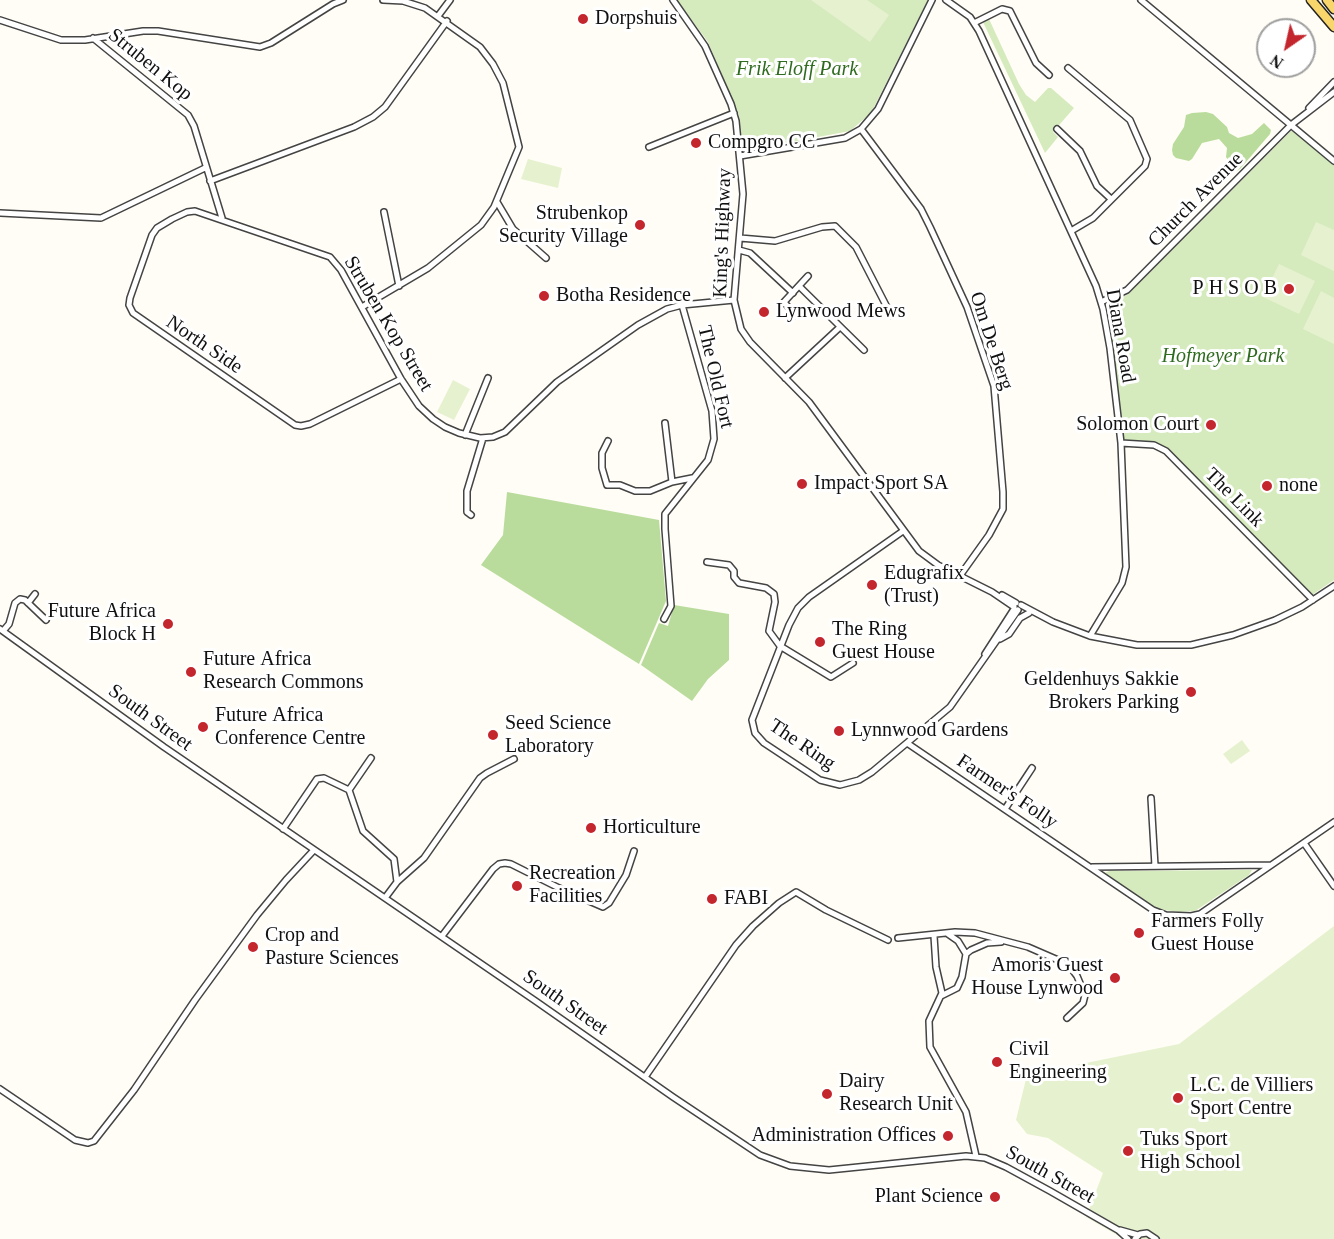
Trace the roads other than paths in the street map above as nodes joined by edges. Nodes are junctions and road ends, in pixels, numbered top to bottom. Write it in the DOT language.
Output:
graph roads {
  1 [pos="343,0"];
  2 [pos="382,0"];
  3 [pos="450,0"];
  4 [pos="673,0"];
  5 [pos="932,0"];
  6 [pos="946,0"];
  7 [pos="1141,0"];
  8 [pos="1311,0"];
  9 [pos="1328,0"];
  10 [pos="1334,6"];
  11 [pos="438,16"];
  12 [pos="0,20"];
  13 [pos="447,21"];
  14 [pos="974,23"];
  15 [pos="1334,27"];
  16 [pos="93,38"];
  17 [pos="1068,68"];
  18 [pos="1049,75"];
  19 [pos="1334,82"];
  20 [pos="1334,92"];
  21 [pos="1307,112"];
  22 [pos="734,113"];
  23 [pos="1291,125"];
  24 [pos="861,129"];
  25 [pos="1057,129"];
  26 [pos="649,147"];
  27 [pos="740,156"];
  28 [pos="1334,161"];
  29 [pos="205,168"];
  30 [pos="210,182"];
  31 [pos="1111,199"];
  32 [pos="497,202"];
  33 [pos="384,212"];
  34 [pos="0,213"];
  35 [pos="222,218"];
  36 [pos="1071,231"];
  37 [pos="740,238"];
  38 [pos="739,250"];
  39 [pos="546,258"];
  40 [pos="808,276"];
  41 [pos="399,286"];
  42 [pos="799,286"];
  43 [pos="792,292"];
  44 [pos="734,300"];
  45 [pos="1101,302"];
  46 [pos="682,305"];
  47 [pos="362,307"];
  48 [pos="795,315"];
  49 [pos="891,315"];
  50 [pos="840,327"];
  51 [pos="864,350"];
  52 [pos="488,378"];
  53 [pos="785,378"];
  54 [pos="401,379"];
  55 [pos="664,423"];
  56 [pos="465,435"];
  57 [pos="483,438"];
  58 [pos="609,441"];
  59 [pos="1121,443"];
  60 [pos="693,478"];
  61 [pos="672,482"];
  62 [pos="471,515"];
  63 [pos="903,531"];
  64 [pos="706,562"];
  65 [pos="959,577"];
  66 [pos="1334,586"];
  67 [pos="35,594"];
  68 [pos="1313,600"];
  69 [pos="28,603"];
  70 [pos="1017,607"];
  71 [pos="1029,613"];
  72 [pos="1044,618"];
  73 [pos="664,619"];
  74 [pos="46,620"];
  75 [pos="2,630"];
  76 [pos="1090,636"];
  77 [pos="997,638"];
  78 [pos="780,646"];
  79 [pos="854,663"];
  80 [pos="907,743"];
  81 [pos="371,758"];
  82 [pos="514,759"];
  83 [pos="1032,768"];
  84 [pos="349,790"];
  85 [pos="1152,798"];
  86 [pos="1005,808"];
  87 [pos="1334,822"];
  88 [pos="283,829"];
  89 [pos="1304,843"];
  90 [pos="314,850"];
  91 [pos="633,851"];
  92 [pos="1272,865"];
  93 [pos="1155,866"];
  94 [pos="1090,867"];
  95 [pos="397,882"];
  96 [pos="1334,886"];
  97 [pos="385,898"];
  98 [pos="946,933"];
  99 [pos="442,936"];
  100 [pos="934,936"];
  101 [pos="898,938"];
  102 [pos="888,940"];
  103 [pos="1009,942"];
  104 [pos="966,954"];
  105 [pos="941,996"];
  106 [pos="1067,1018"];
  107 [pos="645,1077"];
  108 [pos="0,1089"];
  109 [pos="976,1156"];
  110 [pos="1118,1230"];
  111 [pos="1136,1237"];
  112 [pos="1128,1239"];
  113 [pos="1156,1239"];
  1 -- 16 [label="street"];
  2 -- 11 [label="street"];
  3 -- 11 [label="street"];
  4 -- 22 [label="street, King's Highway"];
  5 -- 24 [label="street"];
  6 -- 14 [label="street, Diana Road"];
  7 -- 23 [label="street"];
  8 -- 15 [label="main road"];
  9 -- 10 [label="main road"];
  11 -- 13 [label="street"];
  12 -- 16 [label="street"];
  13 -- 30 [label="street"];
  13 -- 32 [label="street"];
  14 -- 18 [label="street"];
  14 -- 36 [label="street, Diana Road"];
  16 -- 29 [label="street, Struben Kop"];
  17 -- 31 [label="street"];
  19 -- 21 [label="street, Church Avenue"];
  20 -- 21 [label="street, Church Avenue"];
  21 -- 23 [label="street, Church Avenue"];
  22 -- 26 [label="street"];
  22 -- 27 [label="street, King's Highway"];
  23 -- 28 [label="street"];
  23 -- 45 [label="street, Church Avenue"];
  24 -- 27 [label="street"];
  24 -- 65 [label="street, Om De Berg"];
  25 -- 31 [label="street"];
  27 -- 37 [label="street, King's Highway"];
  29 -- 30 [label="street, Struben Kop"];
  29 -- 34 [label="street"];
  30 -- 35 [label="street, Struben Kop"];
  31 -- 36 [label="street"];
  32 -- 39 [label="street"];
  32 -- 41 [label="street"];
  33 -- 41 [label="street"];
  35 -- 47 [label="street, Struben Kop Street"];
  35 -- 54 [label="street, North Side"];
  36 -- 45 [label="street, Diana Road"];
  37 -- 38 [label="street, King's Highway"];
  37 -- 49 [label="street"];
  38 -- 43 [label="street"];
  38 -- 44 [label="street, King's Highway"];
  40 -- 42 [label="street"];
  41 -- 47 [label="street"];
  42 -- 43 [label="street"];
  42 -- 50 [label="street"];
  43 -- 48 [label="street"];
  44 -- 46 [label="street"];
  44 -- 53 [label="street, King's Highway"];
  45 -- 59 [label="street, Diana Road"];
  46 -- 57 [label="street"];
  46 -- 60 [label="street, The Old Fort"];
  47 -- 54 [label="street, Struben Kop Street"];
  50 -- 51 [label="street"];
  50 -- 53 [label="street"];
  52 -- 56 [label="street"];
  53 -- 63 [label="street, King's Highway"];
  54 -- 56 [label="street, Struben Kop Street"];
  55 -- 61 [label="street"];
  56 -- 57 [label="street, Struben Kop Street"];
  57 -- 62 [label="street"];
  58 -- 61 [label="street"];
  59 -- 68 [label="street, The Link"];
  59 -- 76 [label="street, Diana Road"];
  60 -- 61 [label="street"];
  60 -- 73 [label="street, The Old Fort"];
  63 -- 65 [label="street, King's Highway"];
  63 -- 78 [label="street, The Ring"];
  64 -- 78 [label="street"];
  65 -- 70 [label="street, King's Highway"];
  66 -- 68 [label="street, King's Highway"];
  67 -- 69 [label="street"];
  68 -- 76 [label="street, King's Highway"];
  69 -- 74 [label="street"];
  69 -- 75 [label="street"];
  70 -- 71 [label="street, King's Highway"];
  70 -- 72 [label="street, King's Highway"];
  70 -- 77 [label="street, The Ring"];
  71 -- 72 [label="street, King's Highway"];
  71 -- 77 [label="street"];
  72 -- 76 [label="street, King's Highway"];
  75 -- 88 [label="street, South Street"];
  77 -- 80 [label="street, The Ring"];
  78 -- 79 [label="street"];
  78 -- 80 [label="street, The Ring"];
  80 -- 86 [label="street, Farmer's Folly"];
  81 -- 84 [label="street"];
  82 -- 95 [label="street"];
  83 -- 86 [label="street"];
  84 -- 88 [label="street"];
  84 -- 95 [label="street"];
  85 -- 93 [label="street"];
  86 -- 94 [label="street, Farmer's Folly"];
  87 -- 89 [label="street, Farmer's Folly"];
  88 -- 90 [label="street, South Street"];
  89 -- 92 [label="street, Farmer's Folly"];
  89 -- 96 [label="street"];
  90 -- 97 [label="street, South Street"];
  90 -- 108 [label="street"];
  91 -- 99 [label="street"];
  92 -- 93 [label="street"];
  92 -- 94 [label="street, Farmer's Folly"];
  93 -- 94 [label="street"];
  95 -- 97 [label="street"];
  97 -- 99 [label="street, South Street"];
  98 -- 100 [label="street"];
  98 -- 103 [label="street"];
  98 -- 104 [label="street"];
  99 -- 107 [label="street, South Street"];
  100 -- 101 [label="street"];
  100 -- 105 [label="street"];
  102 -- 107 [label="street"];
  103 -- 104 [label="street"];
  103 -- 106 [label="street"];
  104 -- 105 [label="street"];
  105 -- 109 [label="street"];
  107 -- 109 [label="street, South Street"];
  109 -- 110 [label="street, South Street"];
  110 -- 111 [label="street, South Street"];
  110 -- 112 [label="street, South Street"];
  111 -- 113 [label="street, South Street"];
}
